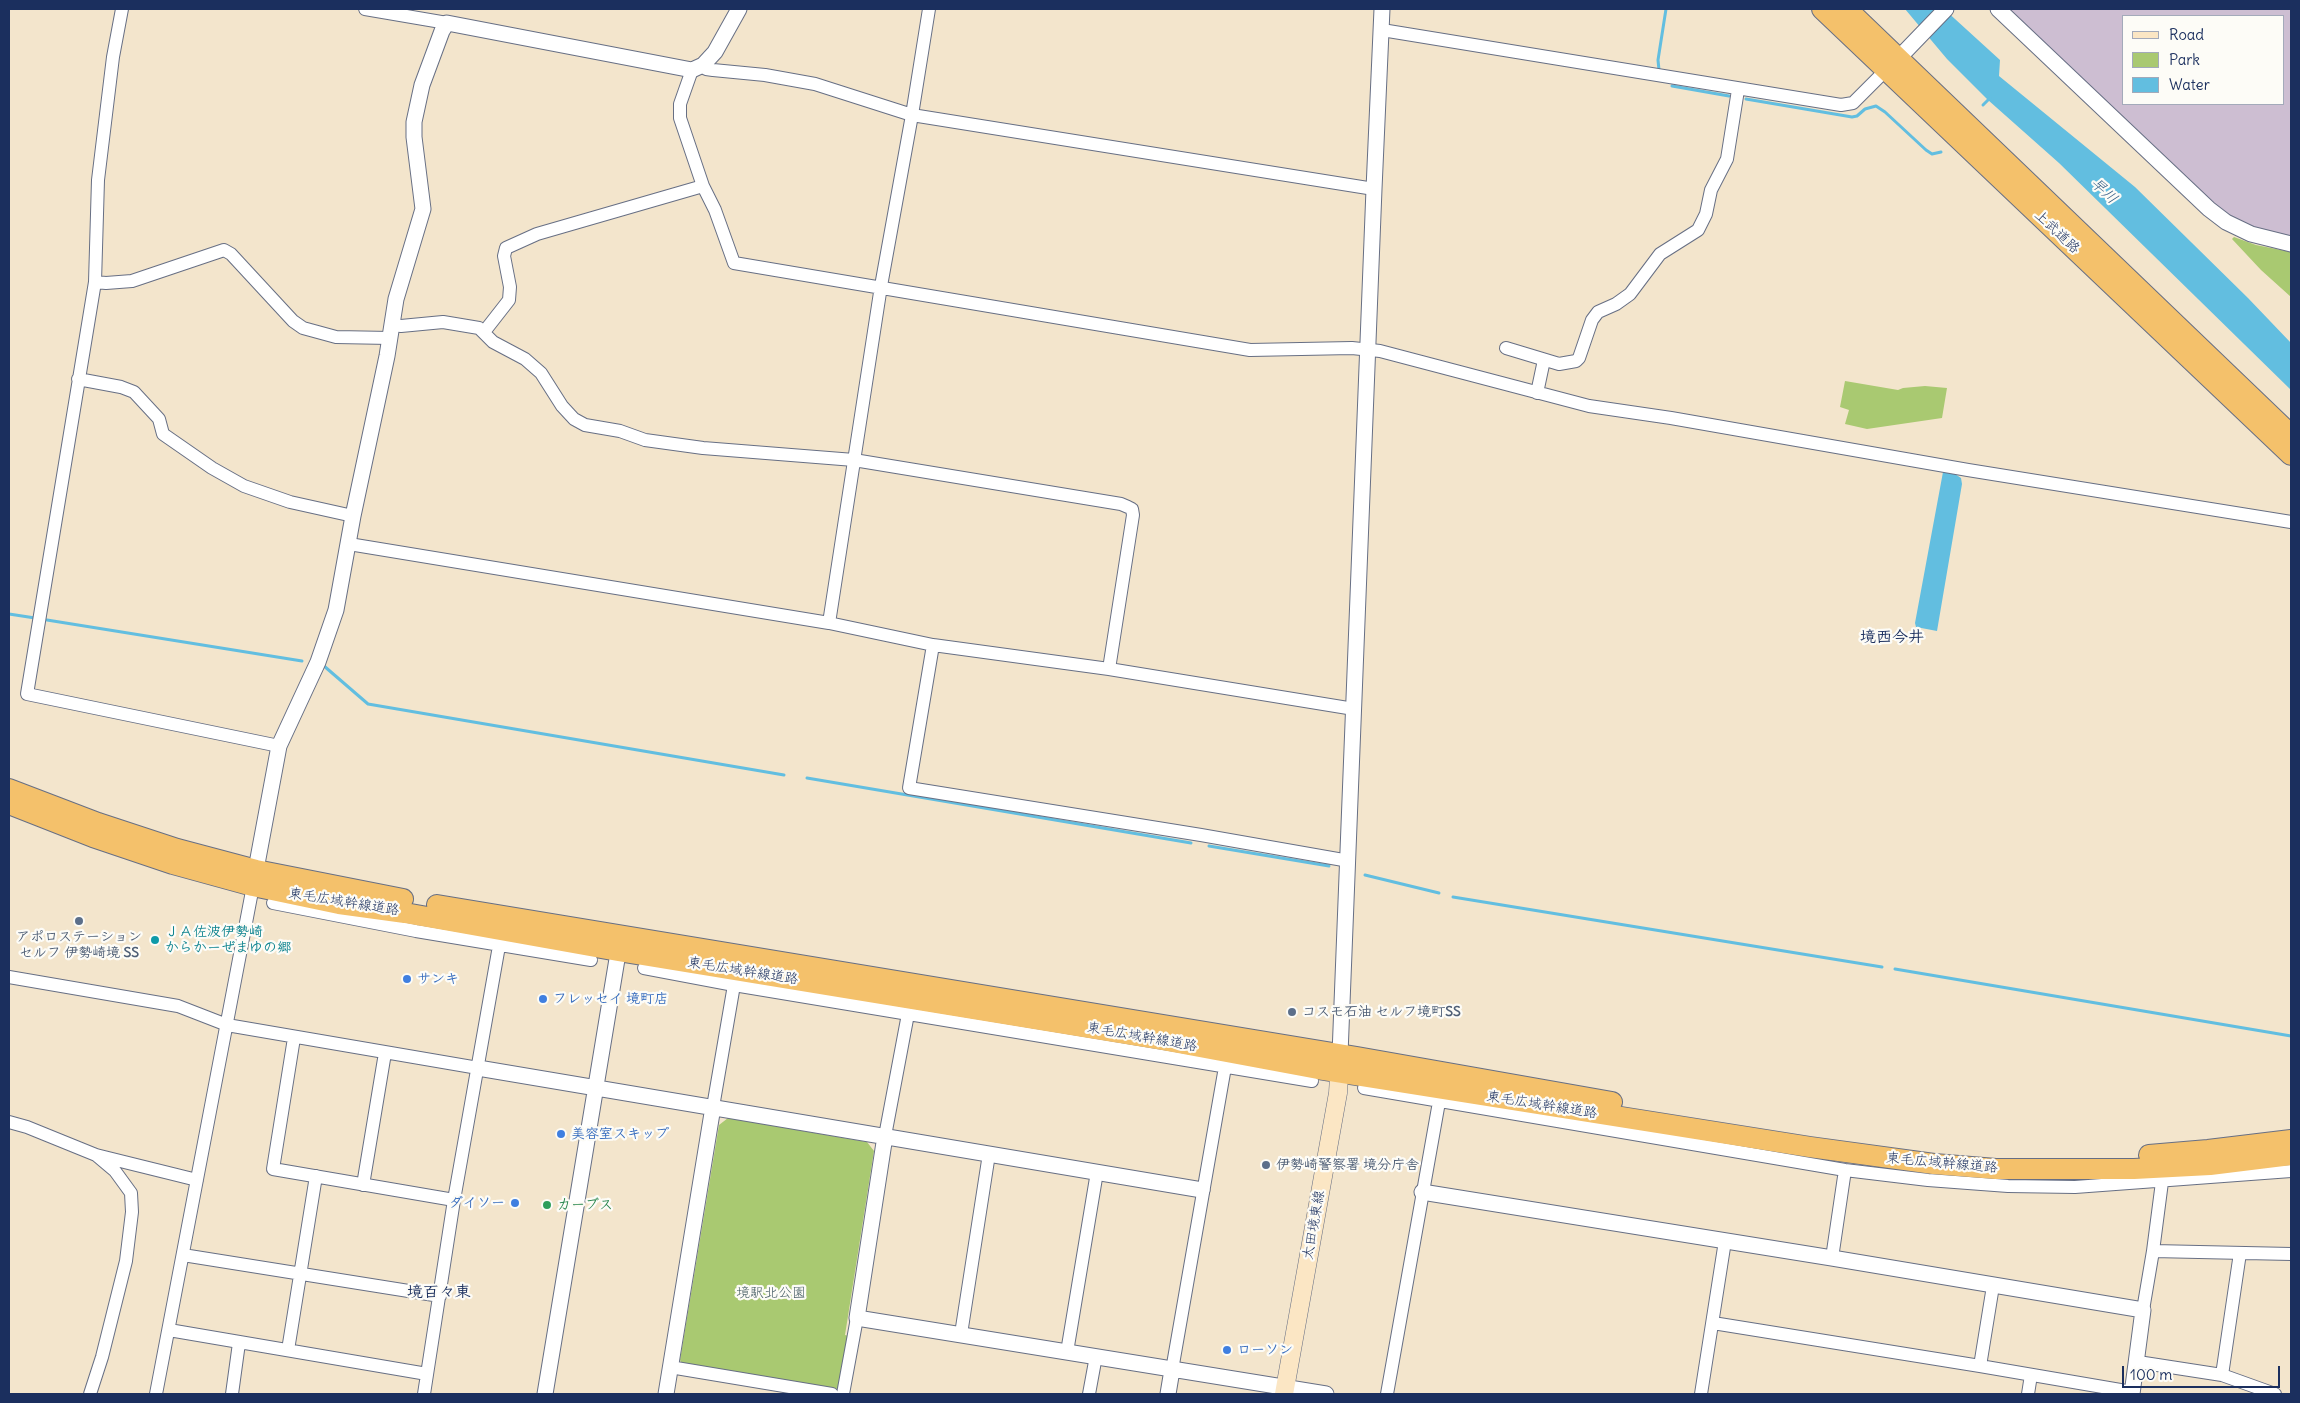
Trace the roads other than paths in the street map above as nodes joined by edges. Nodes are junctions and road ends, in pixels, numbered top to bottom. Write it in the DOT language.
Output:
graph roads {
  1 [pos="122,9"];
  2 [pos="365,9"];
  3 [pos="739,9"];
  4 [pos="928,9"];
  5 [pos="1382,9"];
  6 [pos="1822,9"];
  7 [pos="1847,9"];
  8 [pos="1946,9"];
  9 [pos="1998,9"];
  10 [pos="447,22"];
  11 [pos="1382,30"];
  12 [pos="1898,59"];
  13 [pos="697,67"];
  14 [pos="1738,90"];
  15 [pos="912,115"];
  16 [pos="702,186"];
  17 [pos="1374,188"];
  18 [pos="2291,244"];
  19 [pos="95,282"];
  20 [pos="881,286"];
  21 [pos="391,331"];
  22 [pos="484,332"];
  23 [pos="1506,348"];
  24 [pos="1369,350"];
  25 [pos="1544,360"];
  26 [pos="78,379"];
  27 [pos="1537,393"];
  28 [pos="2291,435"];
  29 [pos="2291,455"];
  30 [pos="854,460"];
  31 [pos="353,516"];
  32 [pos="2291,522"];
  33 [pos="349,544"];
  34 [pos="829,623"];
  35 [pos="933,645"];
  36 [pos="1109,669"];
  37 [pos="1354,709"];
  38 [pos="279,746"];
  39 [pos="9,789"];
  40 [pos="9,804"];
  41 [pos="1349,861"];
  42 [pos="255,878"];
  43 [pos="273,903"];
  44 [pos="405,913"];
  45 [pos="416,931"];
  46 [pos="620,942"];
  47 [pos="533,944"];
  48 [pos="499,946"];
  49 [pos="591,960"];
  50 [pos="644,968"];
  51 [pos="9,977"];
  52 [pos="789,978"];
  53 [pos="734,985"];
  54 [pos="804,996"];
  55 [pos="908,1014"];
  56 [pos="227,1025"];
  57 [pos="294,1038"];
  58 [pos="1162,1040"];
  59 [pos="1132,1051"];
  60 [pos="385,1053"];
  61 [pos="1340,1063"];
  62 [pos="1225,1067"];
  63 [pos="478,1068"];
  64 [pos="1312,1081"];
  65 [pos="595,1087"];
  66 [pos="1364,1088"];
  67 [pos="1439,1102"];
  68 [pos="713,1107"];
  69 [pos="1562,1108"];
  70 [pos="9,1122"];
  71 [pos="1587,1127"];
  72 [pos="885,1136"];
  73 [pos="2291,1140"];
  74 [pos="989,1154"];
  75 [pos="96,1155"];
  76 [pos="2291,1155"];
  77 [pos="1845,1170"];
  78 [pos="2058,1170"];
  79 [pos="2291,1171"];
  80 [pos="1097,1172"];
  81 [pos="316,1176"];
  82 [pos="197,1180"];
  83 [pos="2162,1182"];
  84 [pos="363,1185"];
  85 [pos="2025,1186"];
  86 [pos="1202,1190"];
  87 [pos="1422,1192"];
  88 [pos="454,1200"];
  89 [pos="1725,1241"];
  90 [pos="2154,1250"];
  91 [pos="2240,1253"];
  92 [pos="2291,1254"];
  93 [pos="183,1255"];
  94 [pos="1832,1258"];
  95 [pos="301,1273"];
  96 [pos="1993,1286"];
  97 [pos="440,1296"];
  98 [pos="2143,1310"];
  99 [pos="857,1318"];
  100 [pos="1713,1323"];
  101 [pos="168,1330"];
  102 [pos="961,1334"];
  103 [pos="239,1343"];
  104 [pos="288,1350"];
  105 [pos="1067,1352"];
  106 [pos="1096,1356"];
  107 [pos="2138,1362"];
  108 [pos="1980,1366"];
  109 [pos="670,1367"];
  110 [pos="1172,1370"];
  111 [pos="427,1374"];
  112 [pos="2031,1375"];
  113 [pos="2222,1375"];
  114 [pos="757,1388"];
  115 [pos="1285,1391"];
  116 [pos="2132,1393"];
  117 [pos="90,1394"];
  118 [pos="156,1394"];
  119 [pos="232,1394"];
  120 [pos="424,1394"];
  121 [pos="545,1394"];
  122 [pos="666,1394"];
  123 [pos="832,1394"];
  124 [pos="843,1394"];
  125 [pos="1089,1394"];
  126 [pos="1168,1394"];
  127 [pos="1326,1394"];
  128 [pos="1387,1394"];
  129 [pos="1701,1394"];
  130 [pos="2028,1394"];
  131 [pos="2274,1394"];
  1 -- 19 [label="street"];
  2 -- 10 [label="street"];
  3 -- 13 [label="street"];
  4 -- 15 [label="street"];
  5 -- 11 [label="street"];
  6 -- 12 [label="highway, 上武道路"];
  7 -- 12 [label="highway, 上武道路"];
  8 -- 12 [label="street"];
  9 -- 18 [label="street"];
  10 -- 13 [label="street"];
  10 -- 21 [label="street"];
  11 -- 14 [label="street"];
  11 -- 17 [label="street"];
  12 -- 14 [label="street"];
  12 -- 28 [label="highway, 上武道路"];
  12 -- 29 [label="highway, 上武道路"];
  13 -- 15 [label="street"];
  13 -- 16 [label="street"];
  14 -- 25 [label="street"];
  15 -- 17 [label="street"];
  15 -- 20 [label="street"];
  16 -- 20 [label="street"];
  16 -- 22 [label="street"];
  17 -- 24 [label="street"];
  19 -- 21 [label="street"];
  19 -- 26 [label="street"];
  20 -- 24 [label="street"];
  20 -- 30 [label="street"];
  21 -- 22 [label="street"];
  21 -- 31 [label="street"];
  22 -- 30 [label="street"];
  23 -- 25 [label="street"];
  24 -- 27 [label="street"];
  24 -- 37 [label="street"];
  25 -- 27 [label="street"];
  26 -- 31 [label="street"];
  26 -- 38 [label="street"];
  27 -- 32 [label="street"];
  30 -- 34 [label="street"];
  30 -- 36 [label="street"];
  31 -- 33 [label="street"];
  33 -- 34 [label="street"];
  33 -- 38 [label="street"];
  34 -- 35 [label="street"];
  35 -- 36 [label="street"];
  35 -- 41 [label="street"];
  36 -- 37 [label="street"];
  37 -- 41 [label="street"];
  38 -- 42 [label="street"];
  39 -- 42 [label="highway, 東毛広域幹線道路"];
  40 -- 42 [label="highway, 東毛広域幹線道路"];
  41 -- 61 [label="street"];
  42 -- 44 [label="highway, 東毛広域幹線道路"];
  42 -- 46 [label="highway, 東毛広域幹線道路"];
  42 -- 56 [label="street"];
  43 -- 45 [label="street"];
  44 -- 45 [label="street"];
  44 -- 47 [label="highway, 東毛広域幹線道路"];
  45 -- 48 [label="street"];
  46 -- 47 [label="highway, 東毛広域幹線道路"];
  46 -- 52 [label="highway, 東毛広域幹線道路"];
  46 -- 61 [label="highway, 東毛広域幹線道路"];
  46 -- 65 [label="street"];
  47 -- 48 [label="street"];
  47 -- 49 [label="street"];
  48 -- 63 [label="street"];
  50 -- 53 [label="street"];
  51 -- 56 [label="street"];
  52 -- 54 [label="street"];
  52 -- 58 [label="highway, 東毛広域幹線道路"];
  53 -- 54 [label="street"];
  53 -- 68 [label="street"];
  54 -- 55 [label="street"];
  55 -- 59 [label="street"];
  55 -- 72 [label="street"];
  56 -- 57 [label="street"];
  56 -- 82 [label="street"];
  57 -- 60 [label="street"];
  57 -- 81 [label="street"];
  58 -- 59 [label="street"];
  58 -- 61 [label="highway, 東毛広域幹線道路"];
  59 -- 62 [label="street"];
  60 -- 63 [label="street"];
  60 -- 84 [label="street"];
  61 -- 69 [label="highway, 東毛広域幹線道路"];
  61 -- 73 [label="highway, 東毛広域幹線道路"];
  61 -- 115 [label="main road, 太田境東線"];
  62 -- 64 [label="street"];
  62 -- 86 [label="street"];
  63 -- 65 [label="street"];
  63 -- 88 [label="street"];
  65 -- 68 [label="street"];
  65 -- 121 [label="street"];
  66 -- 67 [label="street"];
  67 -- 71 [label="street"];
  67 -- 87 [label="street"];
  68 -- 72 [label="street"];
  68 -- 109 [label="street"];
  69 -- 71 [label="street"];
  69 -- 78 [label="highway, 東毛広域幹線道路"];
  70 -- 75 [label="street"];
  71 -- 77 [label="street"];
  72 -- 74 [label="street"];
  72 -- 99 [label="street"];
  74 -- 80 [label="street"];
  74 -- 102 [label="street"];
  75 -- 82 [label="street"];
  75 -- 117 [label="street"];
  76 -- 78 [label="highway, 東毛広域幹線道路"];
  77 -- 85 [label="street"];
  77 -- 94 [label="street"];
  78 -- 85 [label="street"];
  79 -- 83 [label="street"];
  80 -- 86 [label="street"];
  80 -- 105 [label="street"];
  81 -- 84 [label="street"];
  81 -- 95 [label="street"];
  82 -- 93 [label="street"];
  83 -- 85 [label="street"];
  83 -- 90 [label="street"];
  84 -- 88 [label="street"];
  86 -- 110 [label="street"];
  87 -- 89 [label="street"];
  87 -- 128 [label="street"];
  88 -- 97 [label="street"];
  89 -- 94 [label="street"];
  89 -- 100 [label="street"];
  90 -- 91 [label="street"];
  90 -- 98 [label="street"];
  91 -- 92 [label="street"];
  91 -- 113 [label="street"];
  93 -- 95 [label="street"];
  93 -- 101 [label="street"];
  94 -- 96 [label="street"];
  95 -- 97 [label="street"];
  95 -- 104 [label="street"];
  96 -- 98 [label="street"];
  96 -- 108 [label="street"];
  97 -- 111 [label="street"];
  98 -- 107 [label="street"];
  99 -- 102 [label="street"];
  99 -- 124 [label="street"];
  100 -- 108 [label="street"];
  100 -- 129 [label="street"];
  101 -- 103 [label="street"];
  101 -- 118 [label="street"];
  102 -- 105 [label="street"];
  103 -- 104 [label="street"];
  103 -- 119 [label="street"];
  104 -- 111 [label="street"];
  105 -- 106 [label="street"];
  106 -- 110 [label="street"];
  106 -- 125 [label="street"];
  107 -- 113 [label="street"];
  107 -- 116 [label="street"];
  108 -- 112 [label="street"];
  109 -- 114 [label="street"];
  109 -- 122 [label="street"];
  110 -- 115 [label="street"];
  110 -- 126 [label="street"];
  111 -- 120 [label="street"];
  112 -- 116 [label="street"];
  112 -- 130 [label="street"];
  113 -- 131 [label="street"];
  114 -- 123 [label="street"];
  115 -- 127 [label="street"];
}
